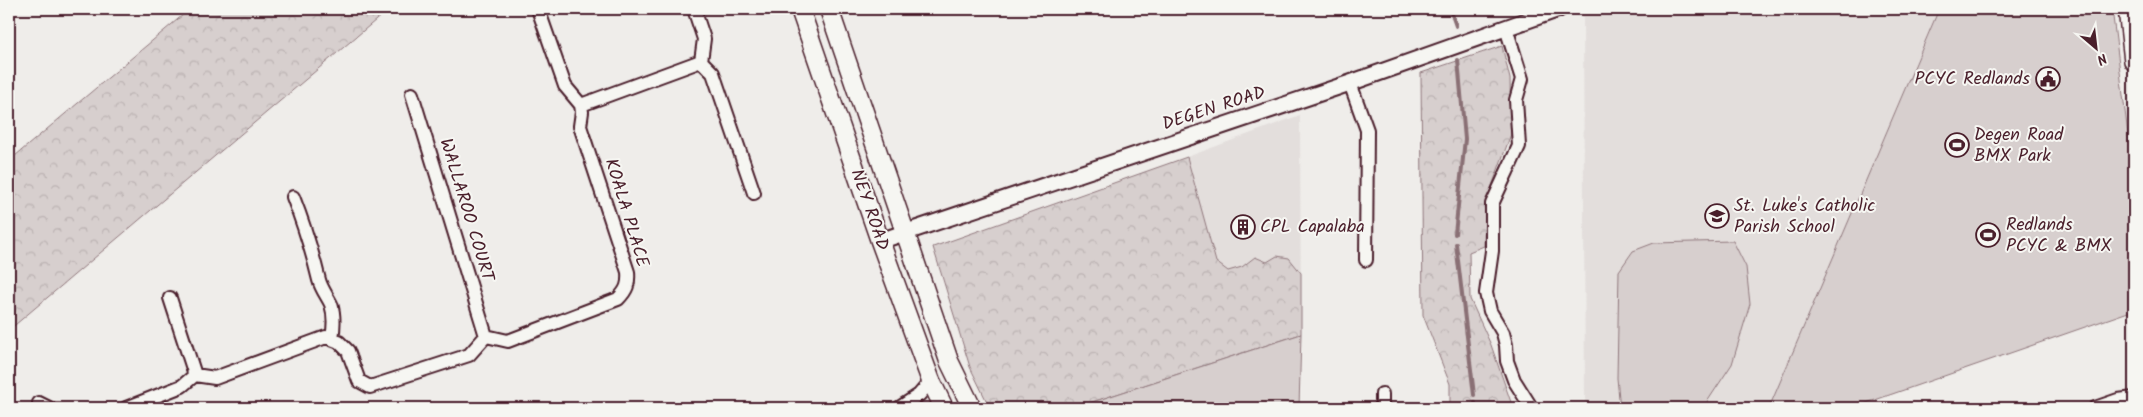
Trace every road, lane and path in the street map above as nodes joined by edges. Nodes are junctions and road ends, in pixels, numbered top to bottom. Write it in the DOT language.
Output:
graph roads {
  1 [pos="538,9"];
  2 [pos="694,9"];
  3 [pos="800,9"];
  4 [pos="829,9"];
  5 [pos="1559,9"];
  6 [pos="2128,9"];
  7 [pos="1506,28"];
  8 [pos="701,61"];
  9 [pos="2134,61"];
  10 [pos="1350,83"];
  11 [pos="412,94"];
  12 [pos="581,105"];
  13 [pos="754,193"];
  14 [pos="293,197"];
  15 [pos="905,232"];
  16 [pos="880,241"];
  17 [pos="1366,260"];
  18 [pos="170,298"];
  19 [pos="486,336"];
  20 [pos="332,339"];
  21 [pos="195,375"];
  22 [pos="931,381"];
  23 [pos="1382,394"];
  24 [pos="2134,398"];
  25 [pos="1531,407"];
  26 [pos="126,408"];
  27 [pos="899,408"];
  28 [pos="944,408"];
  29 [pos="972,408"];
  30 [pos="1382,408"];
  31 [pos="2095,408"];
  1 -- 12 [label="street"];
  2 -- 8 [label="street"];
  3 -- 16 [label="main road, NEY ROAD"];
  4 -- 15 [label="main road, NEY ROAD"];
  5 -- 7 [label="street, DEGEN ROAD"];
  6 -- 9 [label="main road"];
  7 -- 10 [label="street, DEGEN ROAD"];
  7 -- 25 [label="street"];
  8 -- 12 [label="street"];
  8 -- 13 [label="street"];
  10 -- 15 [label="street, DEGEN ROAD"];
  10 -- 17 [label="street"];
  11 -- 19 [label="street, WALLAROO COURT"];
  12 -- 19 [label="street, KOALA PLACE"];
  14 -- 20 [label="street"];
  15 -- 16 [label="street, DEGEN ROAD"];
  15 -- 29 [label="main road, NEY ROAD"];
  16 -- 22 [label="main road, NEY ROAD"];
  18 -- 21 [label="street"];
  19 -- 20 [label="street"];
  20 -- 21 [label="street"];
  21 -- 26 [label="street"];
  22 -- 27 [label="street"];
  22 -- 28 [label="main road, NEY ROAD"];
  23 -- 30 [label="street"];
  24 -- 31 [label="street"];
}
